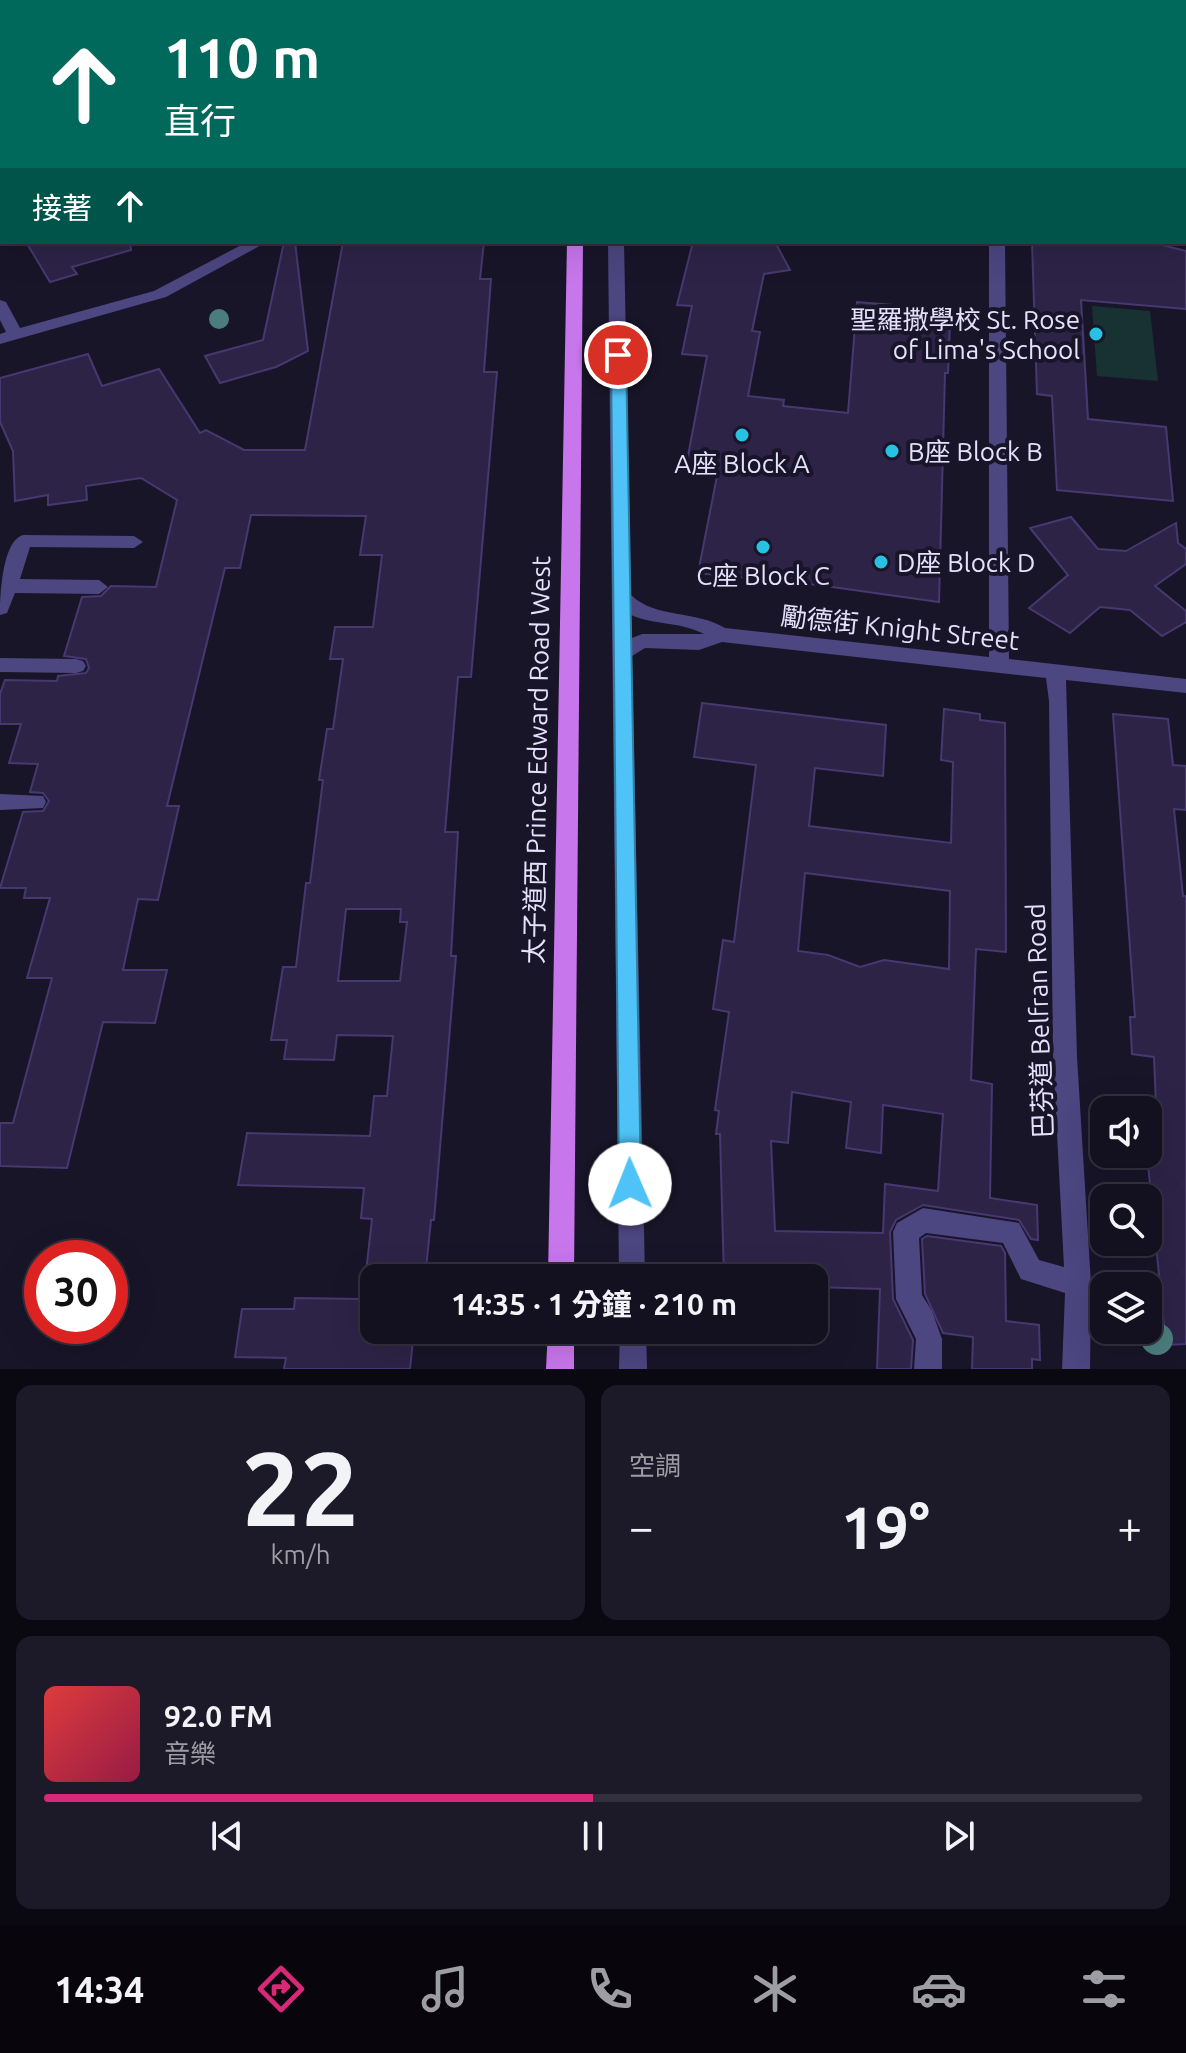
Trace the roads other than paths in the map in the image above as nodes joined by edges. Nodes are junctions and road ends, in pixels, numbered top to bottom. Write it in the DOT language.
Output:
graph roads {
  1 [pos="255,244"];
  2 [pos="575,244"];
  3 [pos="616,244"];
  4 [pos="997,244"];
  5 [pos="0,305"];
  6 [pos="8,337"];
  7 [pos="134,542"];
  8 [pos="4,587"];
  9 [pos="99,587"];
  10 [pos="620,595"];
  11 [pos="0,608"];
  12 [pos="721,635"];
  13 [pos="620,654"];
  14 [pos="999,664"];
  15 [pos="0,665"];
  16 [pos="76,666"];
  17 [pos="1055,672"];
  18 [pos="1186,686"];
  19 [pos="0,802"];
  20 [pos="35,802"];
  21 [pos="561,1264"];
  22 [pos="632,1264"];
  23 [pos="1078,1284"];
  24 [pos="561,1344"];
  25 [pos="633,1344"];
  26 [pos="560,1369"];
  27 [pos="633,1369"];
  28 [pos="928,1369"];
  29 [pos="1076,1369"];
  1 -- 6 [label="street"];
  2 -- 21 [label="main road, 太子道西 Prince Edward Road West"];
  3 -- 10 [label="street"];
  4 -- 14 [label="street"];
  5 -- 6 [label="street"];
  7 -- 8 [label="street"];
  8 -- 9 [label="street"];
  8 -- 11 [label="street"];
  10 -- 12 [label="street, 勵德街 Knight Street"];
  10 -- 13 [label="street"];
  12 -- 13 [label="street"];
  12 -- 14 [label="street, 勵德街 Knight Street"];
  13 -- 22 [label="street"];
  14 -- 17 [label="street, 勵德街 Knight Street"];
  15 -- 16 [label="street"];
  17 -- 18 [label="street, 勵德街 Knight Street"];
  17 -- 23 [label="street, 巴芬道 Belfran Road"];
  19 -- 20 [label="street"];
  23 -- 28 [label="street"];
  23 -- 29 [label="street, 巴芬道 Belfran Road"];
  24 -- 26 [label="main road"];
  25 -- 27 [label="street"];
}
